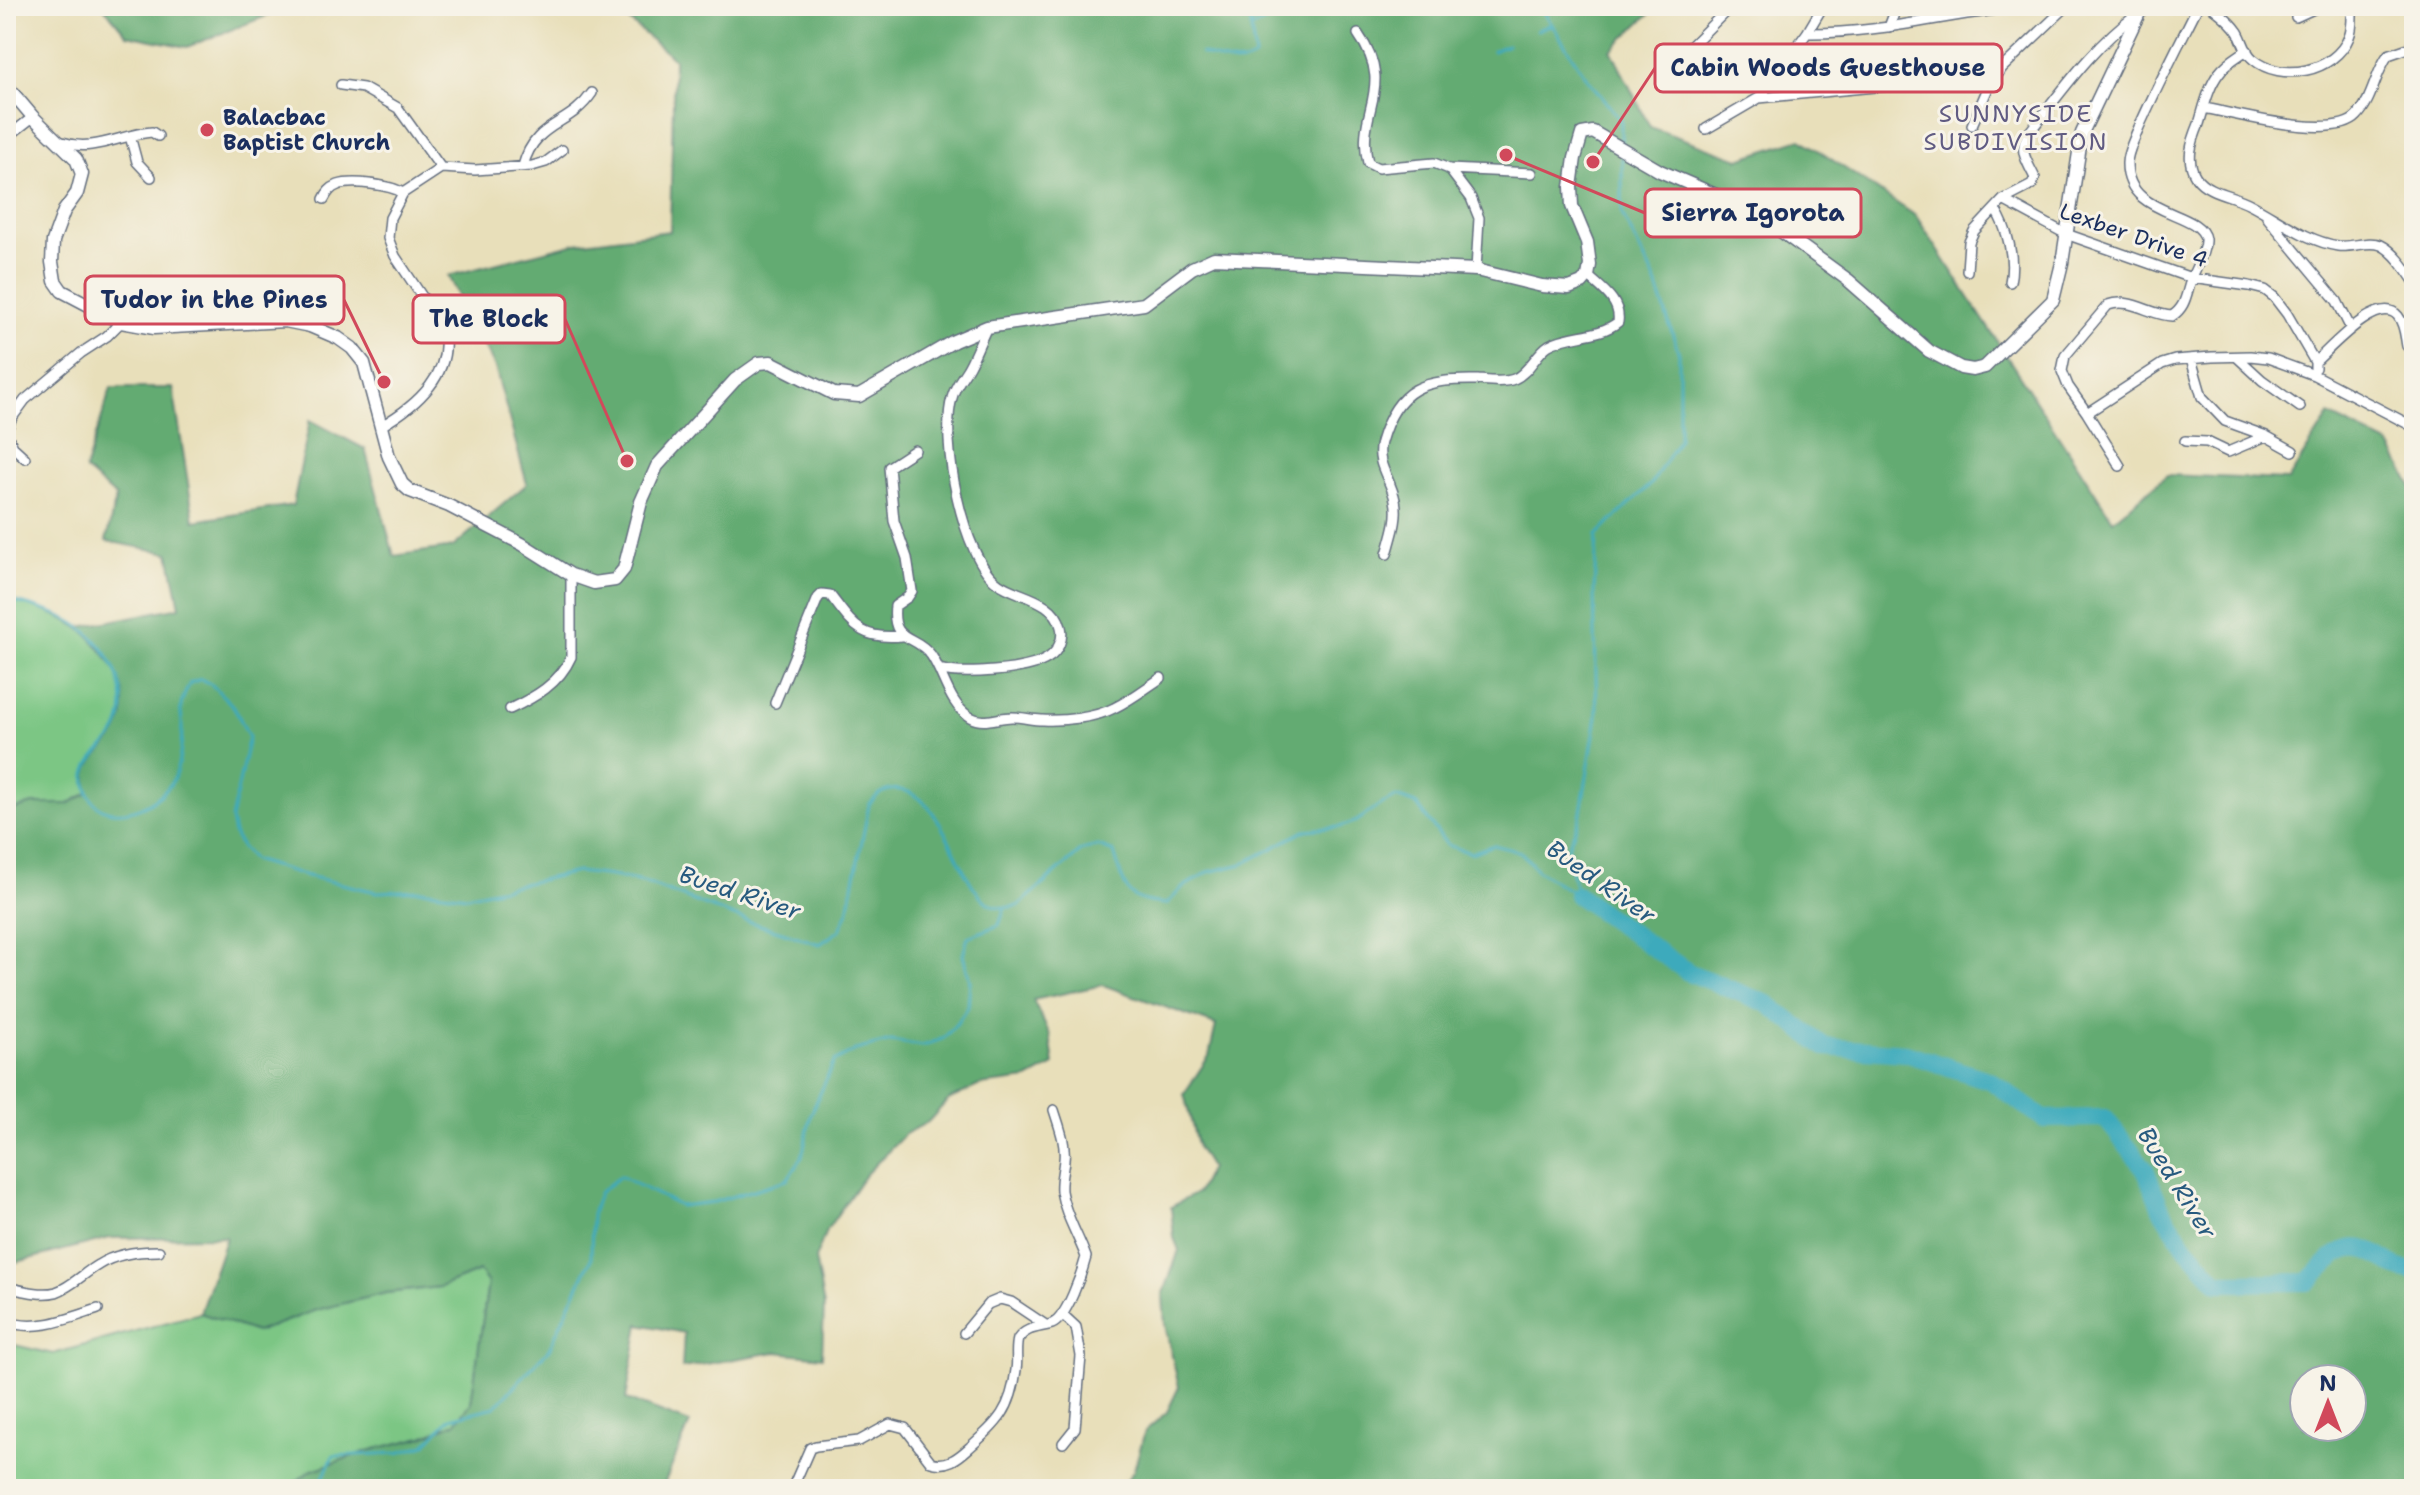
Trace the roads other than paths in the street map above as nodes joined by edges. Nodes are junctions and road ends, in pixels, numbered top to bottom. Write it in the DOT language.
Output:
graph roads {
  1 [pos="1731,6"];
  2 [pos="1823,6"];
  3 [pos="1897,6"];
  4 [pos="2016,6"];
  5 [pos="2030,6"];
  6 [pos="2067,6"];
  7 [pos="2198,6"];
  8 [pos="2211,6"];
  9 [pos="2320,6"];
  10 [pos="2352,6"];
  11 [pos="2409,6"];
  12 [pos="2144,8"];
  13 [pos="1958,10"];
  14 [pos="2414,15"];
  15 [pos="2296,17"];
  16 [pos="1889,27"];
  17 [pos="1807,33"];
  18 [pos="1358,34"];
  19 [pos="2414,46"];
  20 [pos="2247,50"];
  21 [pos="1679,58"];
  22 [pos="2002,68"];
  23 [pos="6,85"];
  24 [pos="341,85"];
  25 [pos="592,93"];
  26 [pos="1759,98"];
  27 [pos="19,99"];
  28 [pos="6,103"];
  29 [pos="2204,108"];
  30 [pos="33,117"];
  31 [pos="1972,125"];
  32 [pos="1706,129"];
  33 [pos="130,136"];
  34 [pos="158,136"];
  35 [pos="6,138"];
  36 [pos="55,140"];
  37 [pos="562,150"];
  38 [pos="523,166"];
  39 [pos="441,168"];
  40 [pos="1449,169"];
  41 [pos="1532,173"];
  42 [pos="151,177"];
  43 [pos="403,193"];
  44 [pos="324,199"];
  45 [pos="2003,200"];
  46 [pos="1995,209"];
  47 [pos="2263,211"];
  48 [pos="2066,234"];
  49 [pos="1476,270"];
  50 [pos="1967,271"];
  51 [pos="1588,276"];
  52 [pos="2191,278"];
  53 [pos="2414,281"];
  54 [pos="2010,282"];
  55 [pos="121,322"];
  56 [pos="987,327"];
  57 [pos="2351,329"];
  58 [pos="2414,352"];
  59 [pos="2237,357"];
  60 [pos="2191,359"];
  61 [pos="2315,362"];
  62 [pos="2314,375"];
  63 [pos="2300,407"];
  64 [pos="2087,413"];
  65 [pos="381,426"];
  66 [pos="2414,427"];
  67 [pos="2266,436"];
  68 [pos="2185,441"];
  69 [pos="915,450"];
  70 [pos="2293,451"];
  71 [pos="25,458"];
  72 [pos="2120,466"];
  73 [pos="1387,554"];
  74 [pos="571,575"];
  75 [pos="902,636"];
  76 [pos="939,669"];
  77 [pos="1161,678"];
  78 [pos="775,703"];
  79 [pos="510,709"];
  80 [pos="1054,1110"];
  81 [pos="159,1251"];
  82 [pos="6,1287"];
  83 [pos="98,1309"];
  84 [pos="1062,1314"];
  85 [pos="6,1321"];
  86 [pos="1044,1324"];
  87 [pos="964,1333"];
  88 [pos="1063,1443"];
  89 [pos="792,1489"];
  1 -- 21 [label="street"];
  2 -- 17 [label="street"];
  3 -- 16 [label="street"];
  4 -- 5 [label="street"];
  4 -- 13 [label="street"];
  6 -- 22 [label="street"];
  7 -- 52 [label="street"];
  8 -- 20 [label="street"];
  9 -- 15 [label="street"];
  10 -- 20 [label="street"];
  11 -- 14 [label="street"];
  12 -- 45 [label="street"];
  12 -- 48 [label="main road"];
  13 -- 16 [label="street"];
  16 -- 17 [label="street"];
  17 -- 26 [label="street"];
  18 -- 40 [label="street"];
  19 -- 29 [label="street"];
  20 -- 29 [label="street"];
  22 -- 26 [label="street"];
  22 -- 31 [label="street"];
  23 -- 27 [label="main road"];
  24 -- 39 [label="street"];
  25 -- 38 [label="street"];
  26 -- 32 [label="street"];
  27 -- 28 [label="street"];
  27 -- 30 [label="main road"];
  29 -- 47 [label="street"];
  30 -- 35 [label="street"];
  30 -- 36 [label="main road"];
  33 -- 34 [label="street"];
  33 -- 36 [label="street"];
  33 -- 42 [label="street"];
  36 -- 55 [label="main road"];
  37 -- 38 [label="street"];
  38 -- 39 [label="street"];
  39 -- 43 [label="street"];
  40 -- 41 [label="street"];
  40 -- 49 [label="street"];
  43 -- 44 [label="street"];
  43 -- 65 [label="street"];
  45 -- 46 [label="street"];
  45 -- 48 [label="street, Lexber Drive 4"];
  46 -- 50 [label="street"];
  46 -- 54 [label="street"];
  47 -- 53 [label="street"];
  47 -- 57 [label="street"];
  48 -- 51 [label="main road"];
  48 -- 52 [label="street, Lexber Drive 4"];
  49 -- 51 [label="main road"];
  49 -- 56 [label="main road"];
  51 -- 73 [label="street"];
  52 -- 61 [label="street, Lexber Drive 4"];
  52 -- 64 [label="street"];
  55 -- 65 [label="main road"];
  55 -- 71 [label="street"];
  56 -- 74 [label="main road"];
  56 -- 76 [label="street"];
  57 -- 58 [label="street"];
  57 -- 61 [label="street"];
  59 -- 60 [label="street"];
  59 -- 62 [label="street"];
  59 -- 63 [label="street"];
  60 -- 64 [label="street"];
  60 -- 67 [label="street"];
  61 -- 62 [label="street"];
  62 -- 66 [label="street"];
  64 -- 72 [label="street"];
  65 -- 74 [label="main road"];
  67 -- 68 [label="street"];
  67 -- 70 [label="street"];
  69 -- 75 [label="street"];
  74 -- 79 [label="street"];
  75 -- 76 [label="street"];
  75 -- 78 [label="street"];
  76 -- 77 [label="street"];
  80 -- 84 [label="street"];
  81 -- 82 [label="street"];
  83 -- 85 [label="street"];
  84 -- 86 [label="street"];
  84 -- 88 [label="street"];
  86 -- 87 [label="street"];
  86 -- 89 [label="street"];
}
